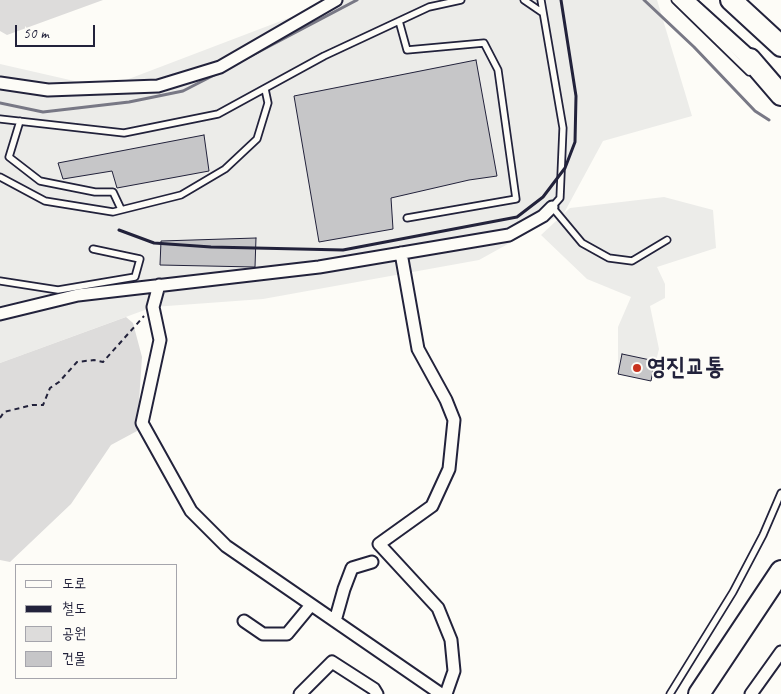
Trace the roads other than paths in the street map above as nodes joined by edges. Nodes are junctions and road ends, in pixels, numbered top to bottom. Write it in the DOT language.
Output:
graph roads {
  1 [pos="336,0"];
  2 [pos="461,0"];
  3 [pos="524,0"];
  4 [pos="541,0"];
  5 [pos="675,0"];
  6 [pos="685,0"];
  7 [pos="731,0"];
  8 [pos="749,0"];
  9 [pos="543,13"];
  10 [pos="399,21"];
  11 [pos="781,29"];
  12 [pos="781,46"];
  13 [pos="751,67"];
  14 [pos="0,83"];
  15 [pos="265,89"];
  16 [pos="776,92"];
  17 [pos="0,119"];
  18 [pos="20,121"];
  19 [pos="0,177"];
  20 [pos="552,207"];
  21 [pos="122,209"];
  22 [pos="407,218"];
  23 [pos="667,240"];
  24 [pos="93,250"];
  25 [pos="401,253"];
  26 [pos="0,282"];
  27 [pos="159,285"];
  28 [pos="0,314"];
  29 [pos="781,493"];
  30 [pos="372,562"];
  31 [pos="781,572"];
  32 [pos="781,595"];
  33 [pos="311,605"];
  34 [pos="244,621"];
  35 [pos="335,621"];
  36 [pos="781,652"];
  37 [pos="300,694"];
  38 [pos="377,694"];
  39 [pos="441,694"];
  40 [pos="446,694"];
  41 [pos="670,694"];
  42 [pos="699,694"];
  43 [pos="713,694"];
  44 [pos="751,694"];
  1 -- 14 [label="street"];
  2 -- 10 [label="lane"];
  3 -- 9 [label="lane"];
  4 -- 9 [label="lane"];
  5 -- 13 [label="lane"];
  6 -- 13 [label="main road"];
  7 -- 12 [label="highway"];
  8 -- 11 [label="highway"];
  9 -- 20 [label="lane"];
  10 -- 15 [label="lane"];
  10 -- 22 [label="lane"];
  13 -- 16 [label="highway"];
  15 -- 18 [label="lane"];
  15 -- 21 [label="lane"];
  17 -- 18 [label="lane"];
  18 -- 21 [label="lane"];
  19 -- 21 [label="lane"];
  20 -- 23 [label="lane"];
  20 -- 25 [label="street"];
  24 -- 26 [label="lane"];
  25 -- 27 [label="street"];
  25 -- 40 [label="street"];
  27 -- 28 [label="street"];
  27 -- 33 [label="street"];
  29 -- 41 [label="lane"];
  30 -- 35 [label="street"];
  31 -- 42 [label="highway"];
  32 -- 43 [label="highway"];
  33 -- 34 [label="street"];
  33 -- 35 [label="street"];
  35 -- 39 [label="street"];
  36 -- 44 [label="street"];
  37 -- 38 [label="street"];
}
